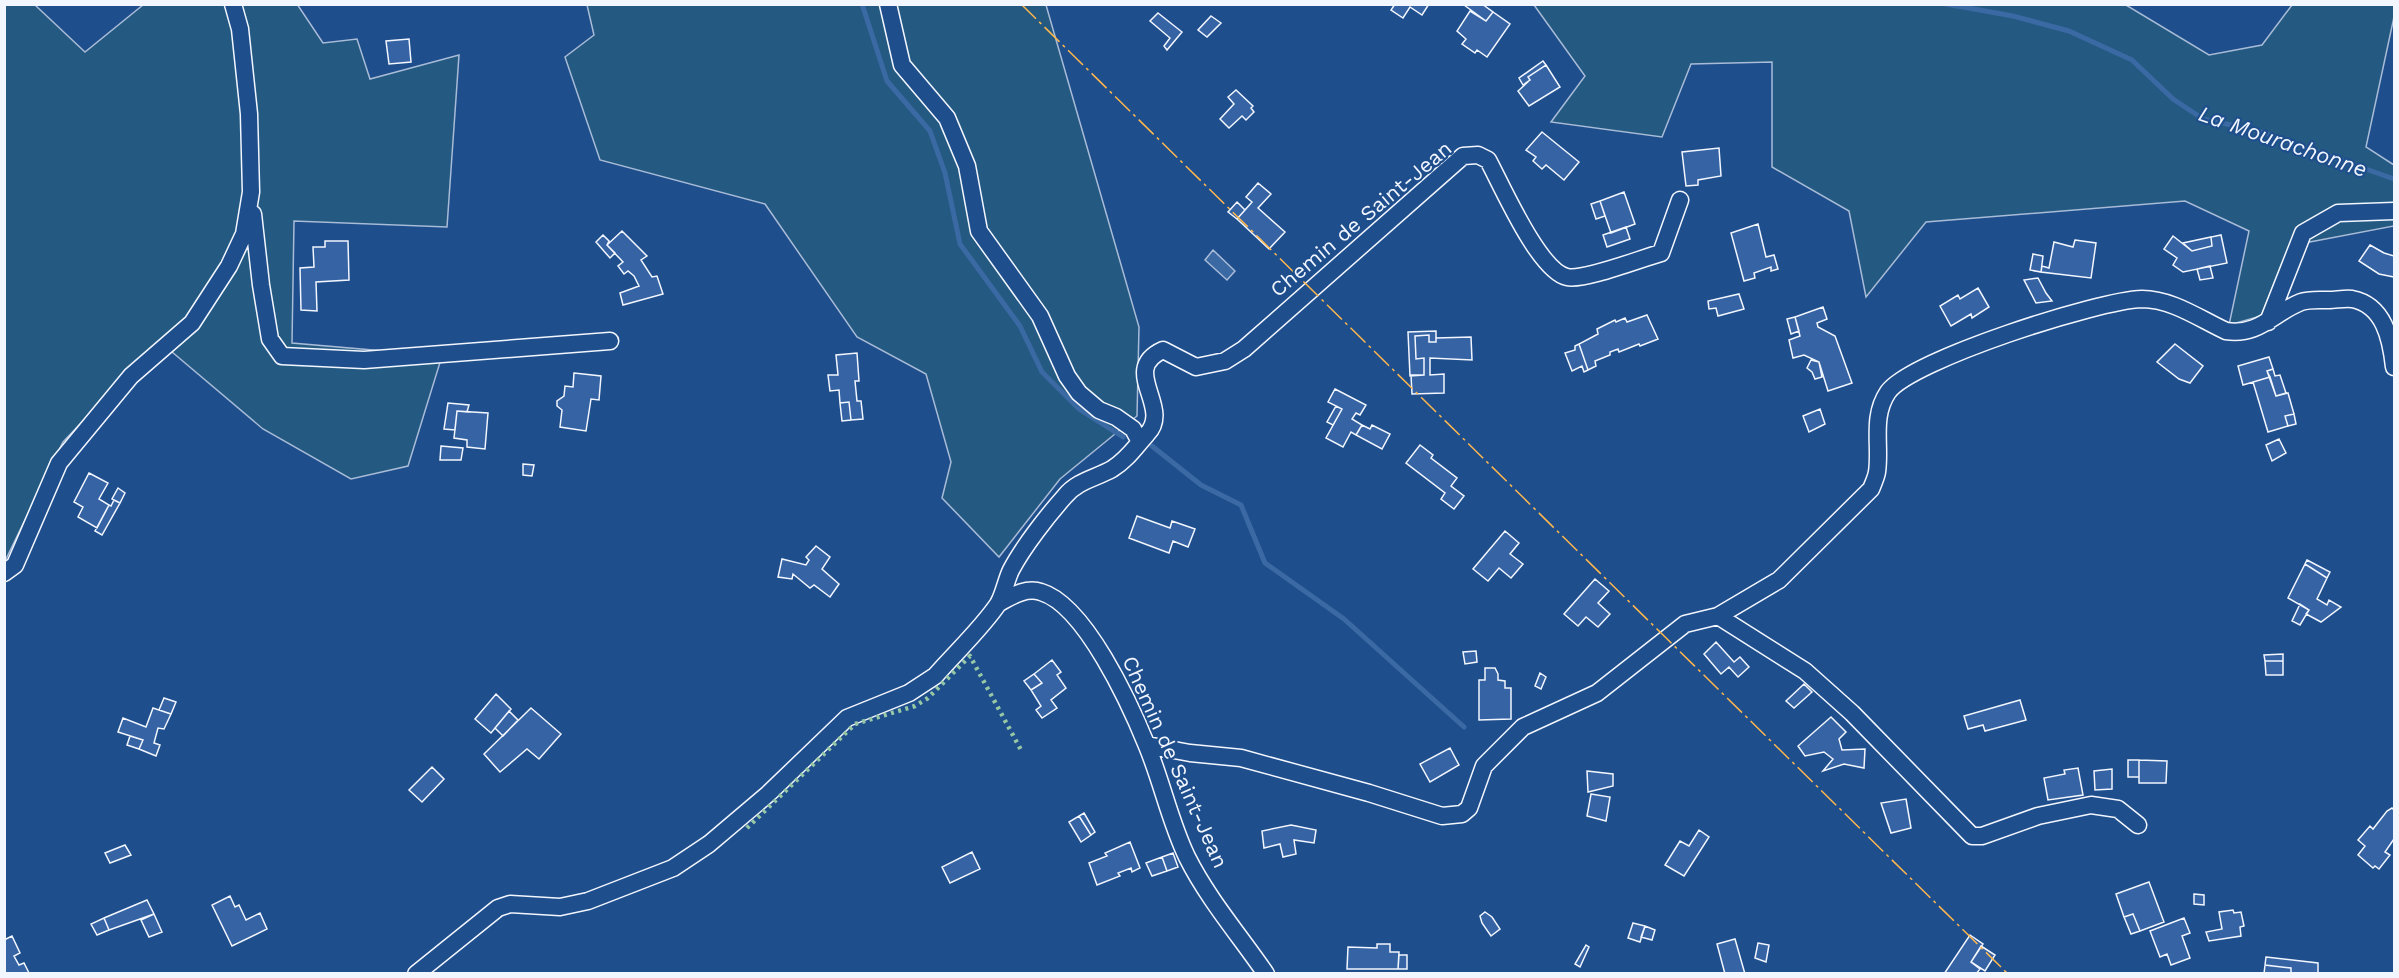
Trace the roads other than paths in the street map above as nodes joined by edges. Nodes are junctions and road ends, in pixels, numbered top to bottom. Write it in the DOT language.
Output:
graph roads {
  1 [pos="233,4"];
  2 [pos="888,4"];
  3 [pos="251,192"];
  4 [pos="1680,200"];
  5 [pos="2394,211"];
  6 [pos="2268,322"];
  7 [pos="610,341"];
  8 [pos="2394,359"];
  9 [pos="1139,440"];
  10 [pos="4,573"];
  11 [pos="999,603"];
  12 [pos="1718,616"];
  13 [pos="1147,745"];
  14 [pos="2138,825"];
  15 [pos="416,974"];
  16 [pos="1266,974"];
  1 -- 3 [label="street"];
  2 -- 9 [label="street"];
  3 -- 7 [label="street"];
  3 -- 10 [label="street"];
  4 -- 9 [label="street, Chemin de Saint-Jean"];
  5 -- 6 [label="street"];
  6 -- 8 [label="street"];
  6 -- 12 [label="street"];
  9 -- 11 [label="street, Chemin de Saint-Jean"];
  11 -- 13 [label="street, Chemin de Saint-Jean"];
  11 -- 15 [label="street"];
  12 -- 13 [label="street"];
  12 -- 14 [label="street"];
  13 -- 16 [label="street, Chemin de Saint-Jean"];
}
